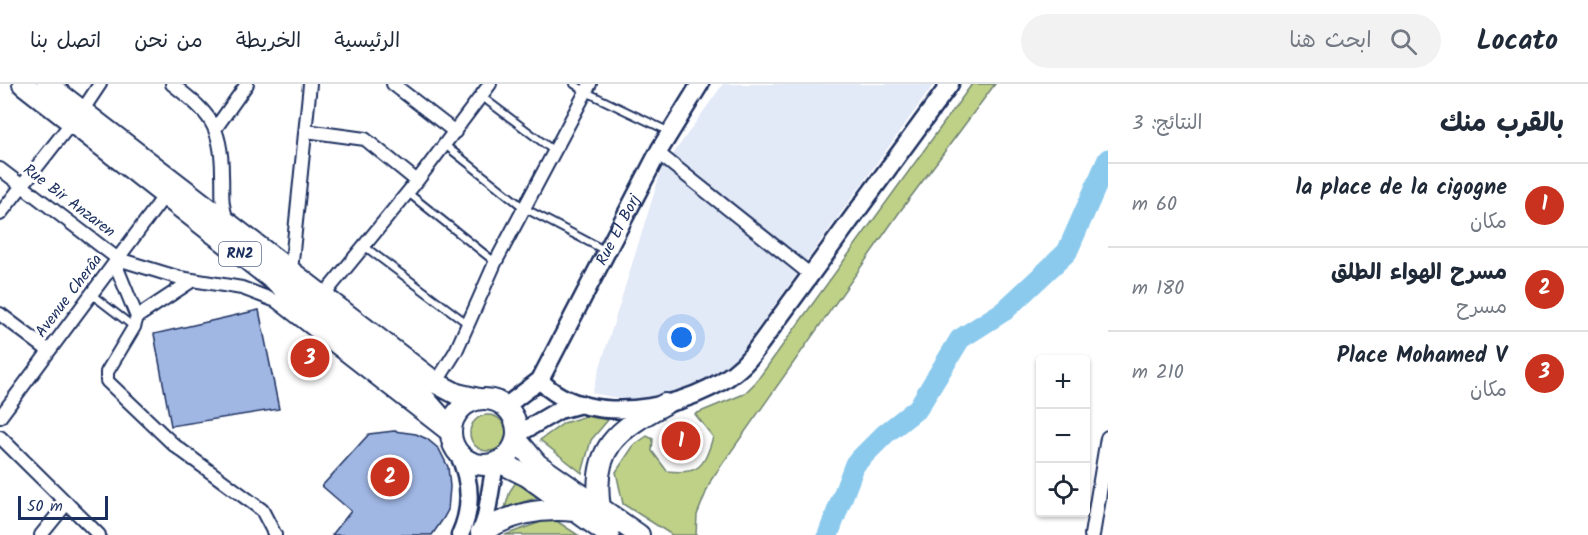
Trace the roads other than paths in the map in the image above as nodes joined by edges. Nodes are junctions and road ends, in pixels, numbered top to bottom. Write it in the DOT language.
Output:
graph roads {
  1 [pos="23,84"];
  2 [pos="47,84"];
  3 [pos="100,84"];
  4 [pos="172,84"];
  5 [pos="247,84"];
  6 [pos="310,84"];
  7 [pos="393,84"];
  8 [pos="490,84"];
  9 [pos="574,84"];
  10 [pos="700,84"];
  11 [pos="951,84"];
  12 [pos="411,88"];
  13 [pos="588,88"];
  14 [pos="482,96"];
  15 [pos="77,116"];
  16 [pos="215,129"];
  17 [pos="306,131"];
  18 [pos="455,132"];
  19 [pos="671,133"];
  20 [pos="445,145"];
  21 [pos="554,151"];
  22 [pos="658,153"];
  23 [pos="0,169"];
  24 [pos="417,181"];
  25 [pos="23,187"];
  26 [pos="407,192"];
  27 [pos="165,195"];
  28 [pos="524,208"];
  29 [pos="0,214"];
  30 [pos="230,225"];
  31 [pos="364,246"];
  32 [pos="608,252"];
  33 [pos="117,261"];
  34 [pos="495,263"];
  35 [pos="291,271"];
  36 [pos="811,275"];
  37 [pos="193,280"];
  38 [pos="91,294"];
  39 [pos="323,297"];
  40 [pos="0,314"];
  41 [pos="136,322"];
  42 [pos="469,324"];
  43 [pos="49,351"];
  44 [pos="540,380"];
  45 [pos="436,383"];
  46 [pos="479,399"];
  47 [pos="581,404"];
  48 [pos="665,404"];
  49 [pos="506,406"];
  50 [pos="0,417"];
  51 [pos="0,437"];
  52 [pos="517,437"];
  53 [pos="1108,438"];
  54 [pos="453,439"];
  55 [pos="497,463"];
  56 [pos="68,503"];
  57 [pos="600,508"];
  58 [pos="575,511"];
  59 [pos="480,534"];
  60 [pos="41,535"];
  61 [pos="99,535"];
  62 [pos="275,535"];
  63 [pos="460,535"];
  64 [pos="609,535"];
  65 [pos="639,535"];
  66 [pos="1092,535"];
  1 -- 15 [label="highway, RN2"];
  2 -- 15 [label="highway, RN2"];
  3 -- 15 [label="street"];
  4 -- 16 [label="street"];
  5 -- 16 [label="street"];
  6 -- 17 [label="street"];
  7 -- 12 [label="street"];
  8 -- 14 [label="street"];
  9 -- 13 [label="lane"];
  10 -- 19 [label="main road, Rue El Borj"];
  11 -- 36 [label="main road"];
  12 -- 18 [label="street"];
  13 -- 19 [label="lane"];
  13 -- 21 [label="street"];
  14 -- 18 [label="street"];
  14 -- 21 [label="lane"];
  15 -- 25 [label="street"];
  15 -- 27 [label="highway, RN2"];
  15 -- 30 [label="highway, RN2"];
  16 -- 30 [label="street"];
  17 -- 24 [label="street"];
  17 -- 35 [label="street"];
  18 -- 20 [label="street"];
  19 -- 22 [label="main road, Rue El Borj"];
  20 -- 24 [label="street"];
  20 -- 28 [label="lane"];
  21 -- 28 [label="street"];
  22 -- 32 [label="main road, Rue El Borj"];
  22 -- 36 [label="street"];
  23 -- 25 [label="street, Rue Bir Anzaren"];
  24 -- 26 [label="street"];
  25 -- 29 [label="street"];
  25 -- 33 [label="street, Rue Bir Anzaren"];
  26 -- 31 [label="street"];
  26 -- 34 [label="lane"];
  27 -- 33 [label="street, Avenue Cherâa"];
  27 -- 54 [label="highway, RN2"];
  28 -- 32 [label="lane"];
  28 -- 34 [label="street"];
  30 -- 35 [label="highway, RN2"];
  31 -- 39 [label="street"];
  31 -- 42 [label="lane"];
  32 -- 44 [label="main road, Rue El Borj"];
  33 -- 37 [label="street"];
  33 -- 38 [label="street, Avenue Cherâa"];
  33 -- 41 [label="street"];
  34 -- 42 [label="street"];
  35 -- 39 [label="highway, RN2"];
  36 -- 48 [label="main road"];
  37 -- 41 [label="street"];
  37 -- 54 [label="street"];
  38 -- 41 [label="lane"];
  38 -- 43 [label="street, Avenue Cherâa"];
  39 -- 45 [label="highway, RN2"];
  40 -- 43 [label="street"];
  41 -- 62 [label="street"];
  42 -- 45 [label="street"];
  43 -- 50 [label="street, Avenue Cherâa"];
  44 -- 47 [label="main road"];
  44 -- 49 [label="main road"];
  45 -- 46 [label="highway, RN2"];
  46 -- 49 [label="highway, RN2"];
  46 -- 54 [label="highway"];
  47 -- 48 [label="main road"];
  47 -- 52 [label="main road"];
  48 -- 57 [label="highway"];
  49 -- 52 [label="highway"];
  51 -- 56 [label="street"];
  52 -- 55 [label="highway"];
  52 -- 57 [label="highway"];
  53 -- 66 [label="street"];
  54 -- 55 [label="highway, RN2"];
  54 -- 63 [label="main road"];
  55 -- 58 [label="highway, RN2"];
  55 -- 59 [label="main road"];
  56 -- 60 [label="street"];
  56 -- 61 [label="street"];
  57 -- 65 [label="highway"];
  58 -- 59 [label="highway"];
  58 -- 64 [label="highway, RN2"];
}
